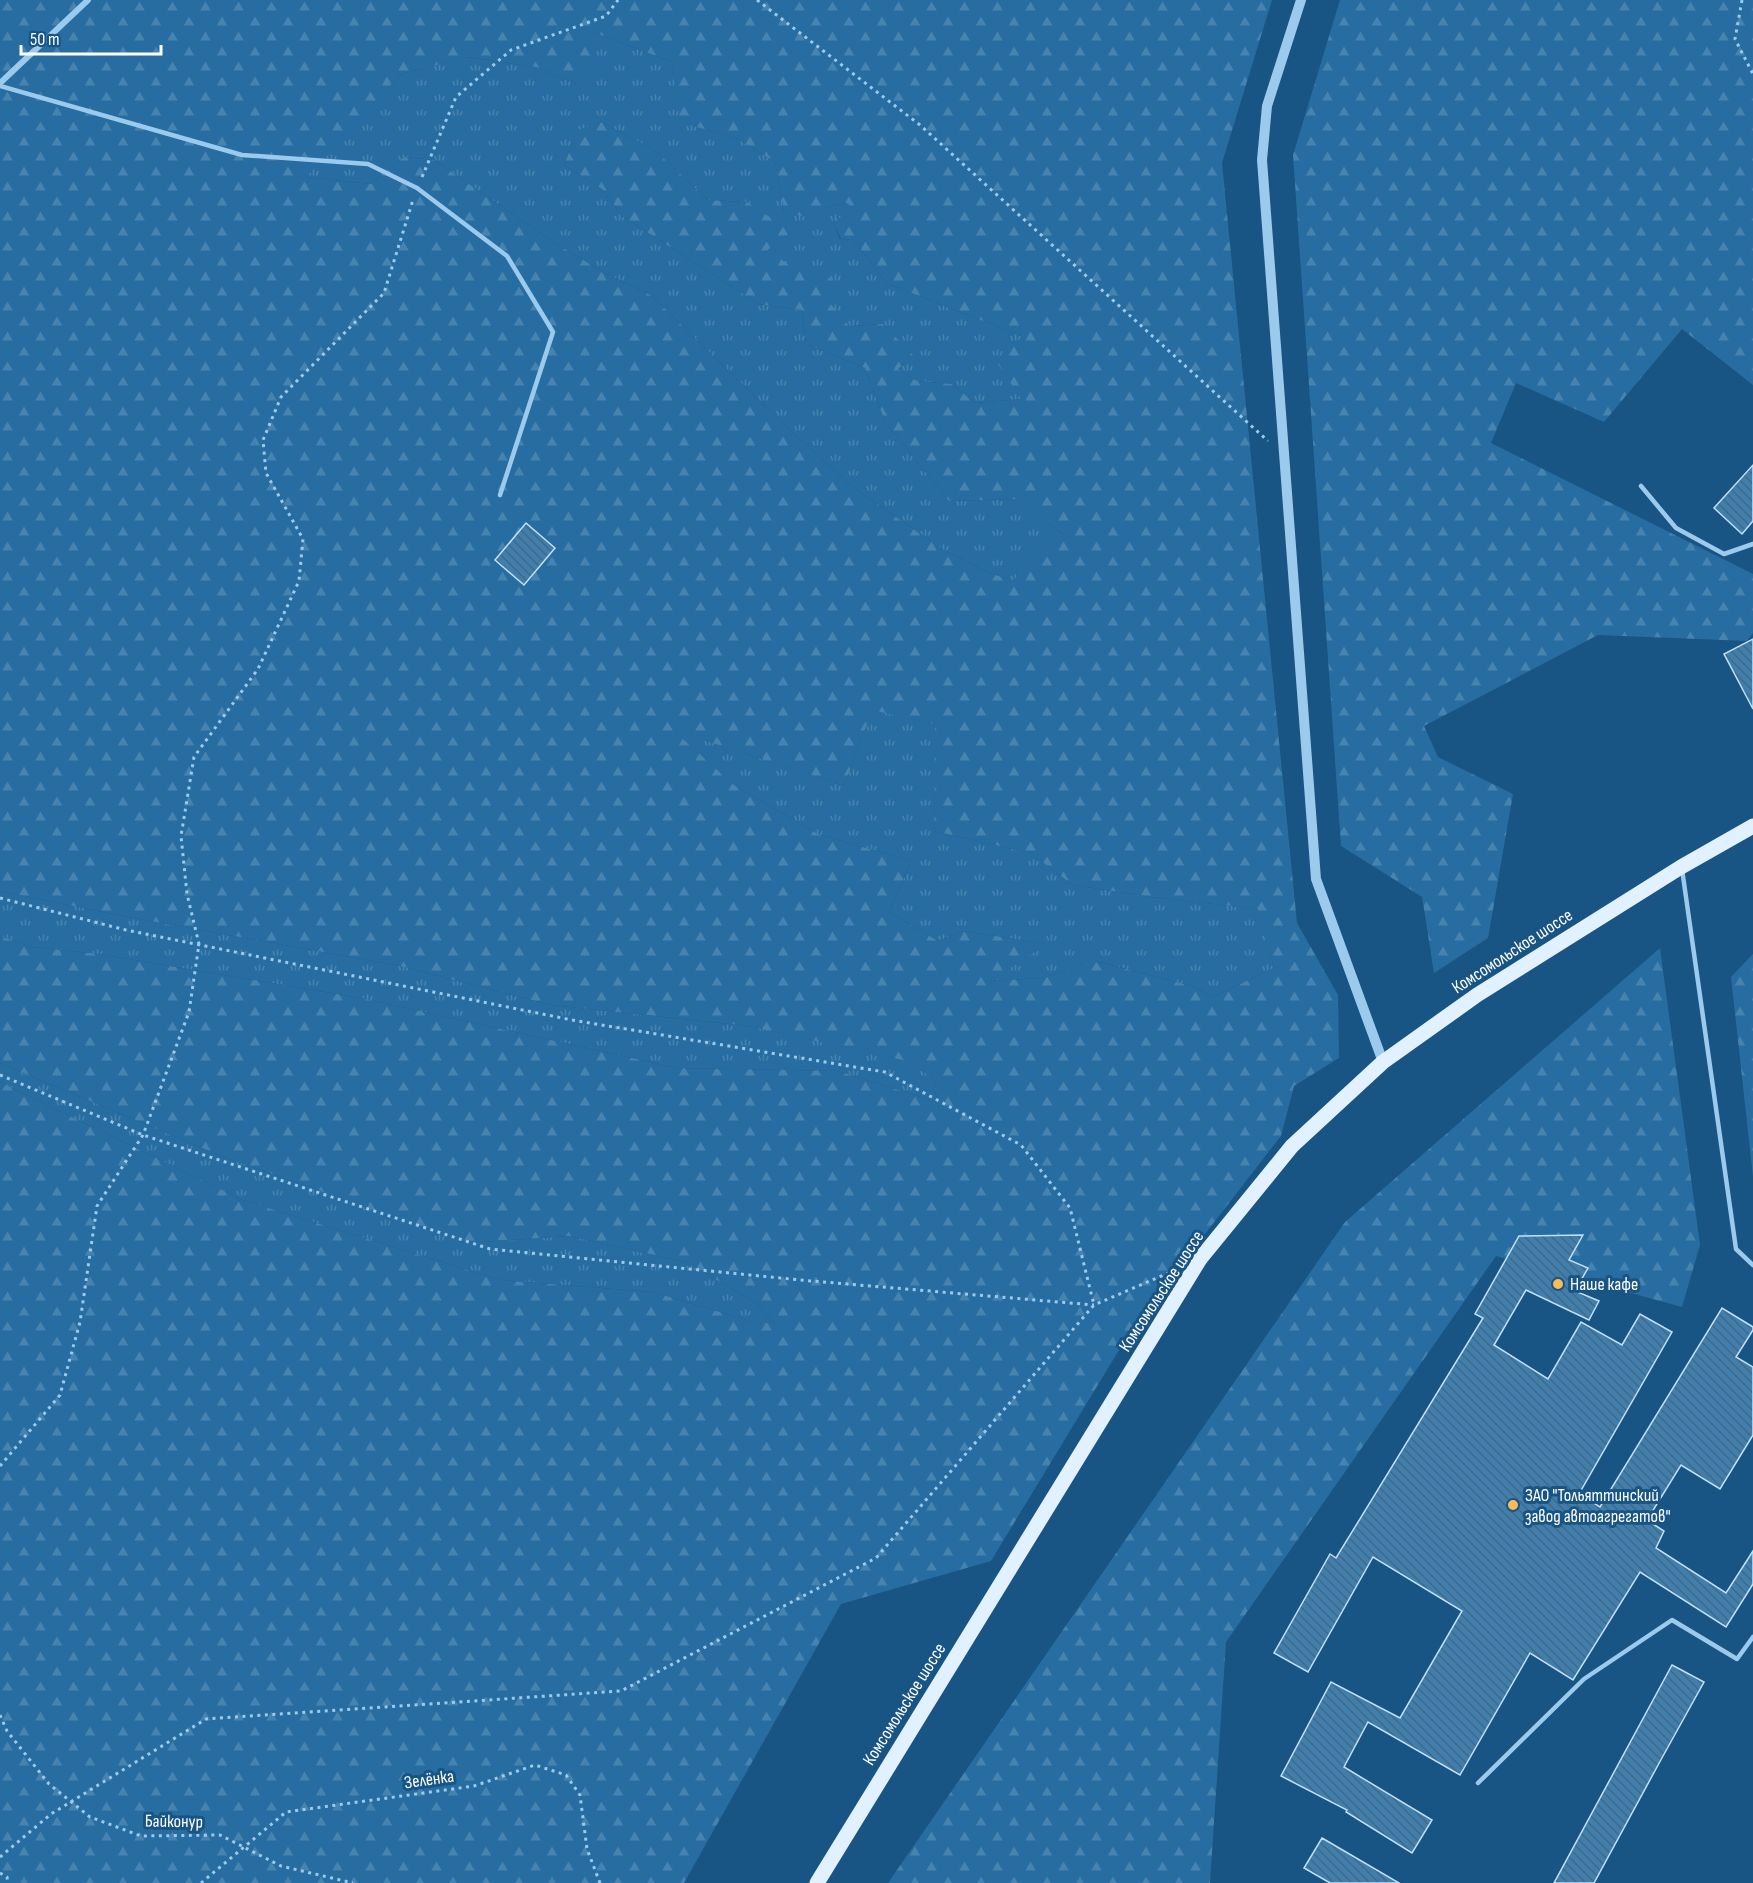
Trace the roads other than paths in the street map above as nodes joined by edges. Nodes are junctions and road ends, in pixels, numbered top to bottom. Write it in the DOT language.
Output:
graph roads {
  1 [pos="88,0"];
  2 [pos="1301,0"];
  3 [pos="0,85"];
  4 [pos="1641,486"];
  5 [pos="500,495"];
  6 [pos="1753,544"];
  7 [pos="1753,826"];
  8 [pos="1681,867"];
  9 [pos="1383,1062"];
  10 [pos="1753,1265"];
  11 [pos="1753,1637"];
  12 [pos="1478,1782"];
  13 [pos="816,1883"];
  1 -- 3 [label="street"];
  2 -- 9 [label="street"];
  3 -- 5 [label="lane"];
  4 -- 6 [label="lane"];
  7 -- 8 [label="main road, Комсомольское шоссе"];
  8 -- 9 [label="main road, Комсомольское шоссе"];
  8 -- 10 [label="lane"];
  9 -- 13 [label="main road, Комсомольское шоссе"];
  11 -- 12 [label="lane"];
}
